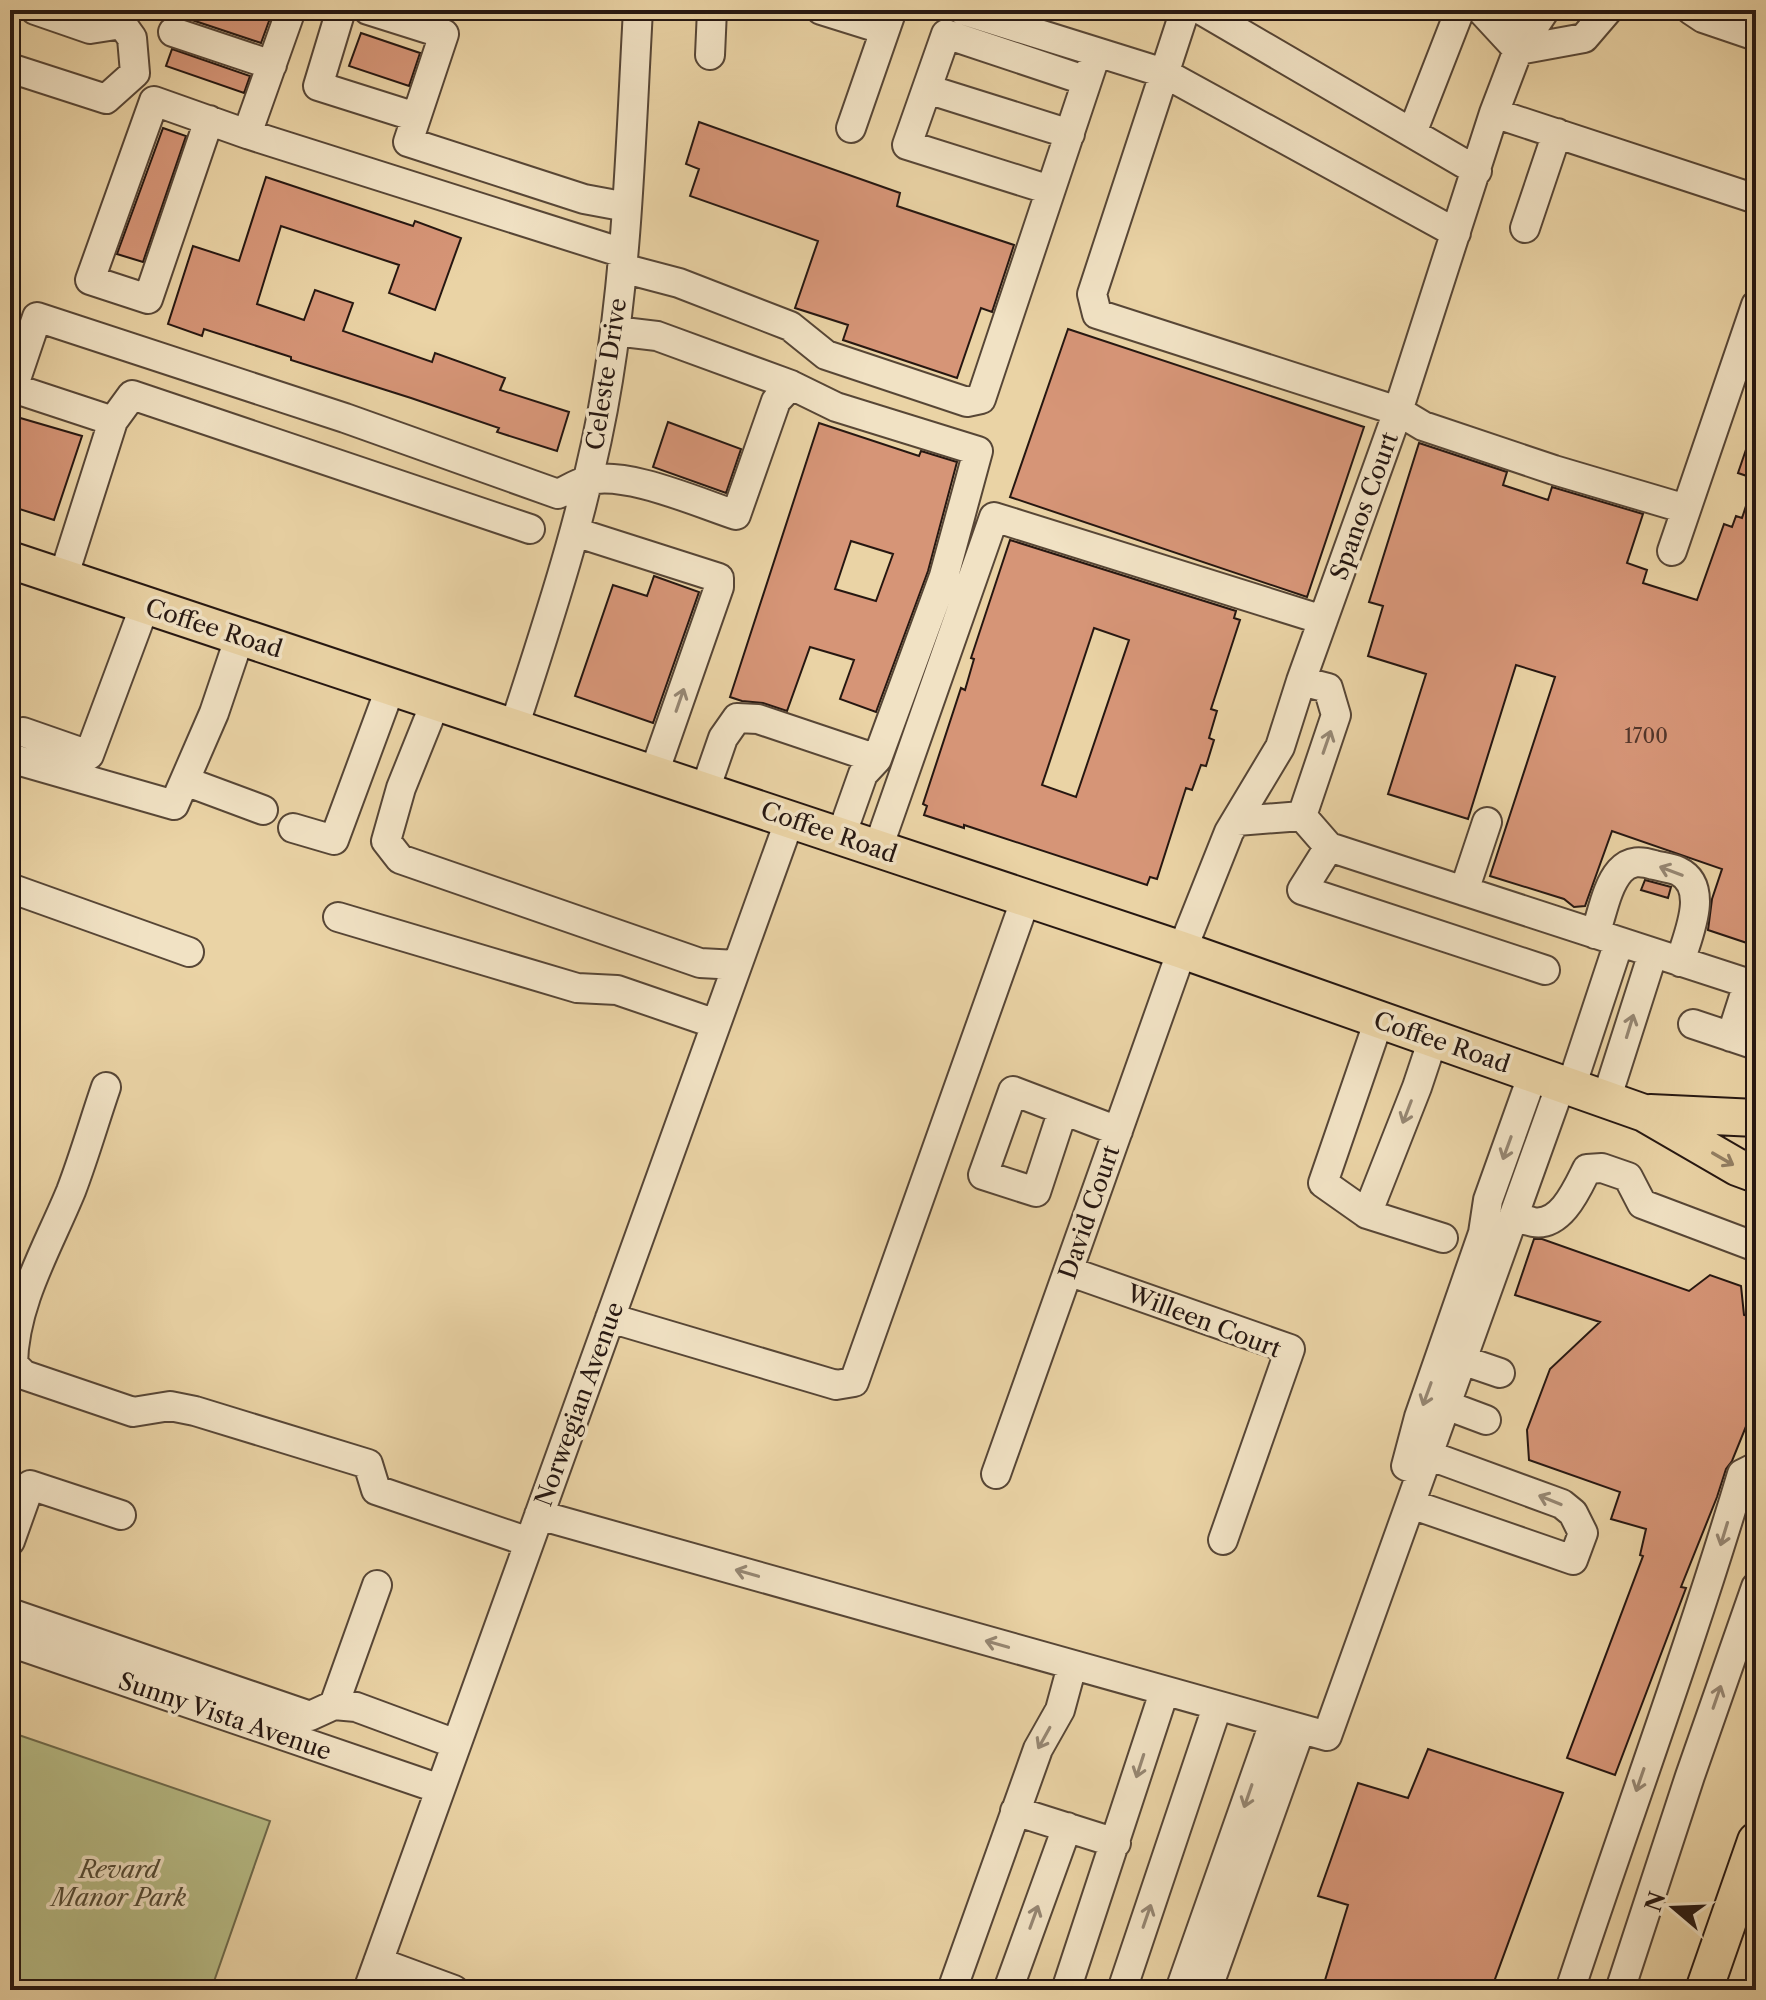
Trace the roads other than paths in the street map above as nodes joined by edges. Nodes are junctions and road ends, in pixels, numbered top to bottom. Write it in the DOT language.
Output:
graph roads {
  1 [pos="35,10"];
  2 [pos="291,10"];
  3 [pos="341,10"];
  4 [pos="368,10"];
  5 [pos="638,10"];
  6 [pos="712,10"];
  7 [pos="821,10"];
  8 [pos="962,10"];
  9 [pos="1185,10"];
  10 [pos="1201,10"];
  11 [pos="1460,10"];
  12 [pos="1481,10"];
  13 [pos="1509,10"];
  14 [pos="1545,10"];
  15 [pos="1691,10"];
  16 [pos="1608,11"];
  17 [pos="124,17"];
  18 [pos="889,20"];
  19 [pos="173,32"];
  20 [pos="1756,36"];
  21 [pos="1518,50"];
  22 [pos="1096,54"];
  23 [pos="710,55"];
  24 [pos="272,65"];
  25 [pos="10,68"];
  26 [pos="1164,73"];
  27 [pos="1087,81"];
  28 [pos="927,89"];
  29 [pos="1494,113"];
  30 [pos="416,117"];
  31 [pos="209,120"];
  32 [pos="851,128"];
  33 [pos="1412,133"];
  34 [pos="1557,133"];
  35 [pos="247,134"];
  36 [pos="1070,134"];
  37 [pos="1477,171"];
  38 [pos="1050,190"];
  39 [pos="1756,199"];
  40 [pos="627,207"];
  41 [pos="1525,228"];
  42 [pos="1456,233"];
  43 [pos="622,261"];
  44 [pos="1756,305"];
  45 [pos="615,331"];
  46 [pos="791,385"];
  47 [pos="1398,411"];
  48 [pos="113,421"];
  49 [pos="588,480"];
  50 [pos="1686,509"];
  51 [pos="530,529"];
  52 [pos="575,532"];
  53 [pos="1672,551"];
  54 [pos="10,560"];
  55 [pos="63,578"];
  56 [pos="145,605"];
  57 [pos="1323,620"];
  58 [pos="240,636"];
  59 [pos="1301,681"];
  60 [pos="391,686"];
  61 [pos="436,701"];
  62 [pos="514,727"];
  63 [pos="23,732"];
  64 [pos="10,758"];
  65 [pos="877,759"];
  66 [pos="654,773"];
  67 [pos="185,781"];
  68 [pos="705,790"];
  69 [pos="263,810"];
  70 [pos="1302,816"];
  71 [pos="790,819"];
  72 [pos="1237,821"];
  73 [pos="1487,822"];
  74 [pos="293,828"];
  75 [pos="841,836"];
  76 [pos="1329,847"];
  77 [pos="878,848"];
  78 [pos="10,888"];
  79 [pos="1464,891"];
  80 [pos="1026,898"];
  81 [pos="338,917"];
  82 [pos="1607,938"];
  83 [pos="1182,950"];
  84 [pos="189,952"];
  85 [pos="1653,953"];
  86 [pos="1680,962"];
  87 [pos="737,965"];
  88 [pos="1545,970"];
  89 [pos="1752,985"];
  90 [pos="1379,1020"];
  91 [pos="716,1024"];
  92 [pos="1693,1024"];
  93 [pos="1433,1039"];
  94 [pos="1743,1041"];
  95 [pos="1555,1082"];
  96 [pos="106,1087"];
  97 [pos="1606,1100"];
  98 [pos="1063,1110"];
  99 [pos="1644,1113"];
  100 [pos="1756,1118"];
  101 [pos="1118,1131"];
  102 [pos="1756,1174"];
  103 [pos="1367,1214"];
  104 [pos="1514,1215"];
  105 [pos="1443,1238"];
  106 [pos="1756,1247"];
  107 [pos="1068,1271"];
  108 [pos="610,1318"];
  109 [pos="1462,1360"];
  110 [pos="1500,1373"];
  111 [pos="1446,1405"];
  112 [pos="1486,1420"];
  113 [pos="1425,1463"];
  114 [pos="1756,1467"];
  115 [pos="996,1474"];
  116 [pos="1411,1504"];
  117 [pos="121,1515"];
  118 [pos="539,1515"];
  119 [pos="1223,1540"];
  120 [pos="10,1541"];
  121 [pos="529,1542"];
  122 [pos="377,1585"];
  123 [pos="1756,1587"];
  124 [pos="1704,1600"];
  125 [pos="10,1613"];
  126 [pos="1746,1615"];
  127 [pos="10,1642"];
  128 [pos="1072,1666"];
  129 [pos="1164,1692"];
  130 [pos="334,1705"];
  131 [pos="1217,1707"];
  132 [pos="1287,1726"];
  133 [pos="456,1744"];
  134 [pos="440,1789"];
  135 [pos="1015,1811"];
  136 [pos="1067,1827"];
  137 [pos="1620,1840"];
  138 [pos="1756,1841"];
  139 [pos="1116,1843"];
  140 [pos="1657,1877"];
  141 [pos="378,1962"];
  142 [pos="958,1988"];
  143 [pos="368,1990"];
  144 [pos="454,1990"];
  145 [pos="1008,1990"];
  146 [pos="1066,1990"];
  147 [pos="1122,1990"];
  148 [pos="1180,1990"];
  149 [pos="1207,1990"];
  150 [pos="1570,1990"];
  151 [pos="1620,1990"];
  152 [pos="1704,1990"];
  1 -- 17 [label="street"];
  2 -- 24 [label="street"];
  3 -- 30 [label="street"];
  4 -- 30 [label="street"];
  5 -- 40 [label="street, Celeste Drive"];
  6 -- 23 [label="street"];
  7 -- 18 [label="street"];
  8 -- 22 [label="street"];
  9 -- 26 [label="street"];
  10 -- 33 [label="street"];
  11 -- 33 [label="street"];
  12 -- 21 [label="street"];
  13 -- 21 [label="street"];
  14 -- 21 [label="street, Spanos Court"];
  15 -- 20 [label="street"];
  16 -- 21 [label="street"];
  17 -- 25 [label="street"];
  18 -- 32 [label="street"];
  19 -- 24 [label="street"];
  21 -- 29 [label="street, Spanos Court"];
  22 -- 26 [label="street"];
  22 -- 27 [label="street"];
  24 -- 35 [label="street"];
  26 -- 42 [label="street"];
  26 -- 47 [label="street"];
  27 -- 28 [label="street"];
  27 -- 36 [label="street"];
  28 -- 36 [label="street"];
  28 -- 38 [label="street"];
  29 -- 34 [label="street"];
  29 -- 37 [label="street, Spanos Court"];
  30 -- 40 [label="street"];
  31 -- 31 [label="street"];
  31 -- 35 [label="street"];
  33 -- 37 [label="street"];
  34 -- 39 [label="street"];
  34 -- 41 [label="street"];
  35 -- 43 [label="street"];
  36 -- 38 [label="street"];
  37 -- 42 [label="street, Spanos Court"];
  38 -- 43 [label="street"];
  40 -- 43 [label="street, Celeste Drive"];
  42 -- 47 [label="street, Spanos Court"];
  43 -- 45 [label="street, Celeste Drive"];
  44 -- 50 [label="street"];
  45 -- 46 [label="street"];
  45 -- 49 [label="street, Celeste Drive"];
  46 -- 49 [label="street"];
  46 -- 65 [label="street"];
  47 -- 50 [label="street"];
  47 -- 57 [label="street, Spanos Court"];
  48 -- 49 [label="street"];
  48 -- 51 [label="street"];
  48 -- 55 [label="street"];
  49 -- 52 [label="street, Celeste Drive"];
  50 -- 53 [label="street"];
  52 -- 62 [label="street, Celeste Drive"];
  66 -- 52 [label="street, one-way"];
  54 -- 55 [label="main road, Coffee Road"];
  55 -- 56 [label="main road, Coffee Road"];
  56 -- 58 [label="main road, Coffee Road"];
  56 -- 63 [label="street"];
  57 -- 59 [label="street, Spanos Court"];
  57 -- 77 [label="street"];
  58 -- 60 [label="main road, Coffee Road"];
  58 -- 67 [label="street"];
  70 -- 59 [label="street, one-way"];
  59 -- 72 [label="street, Spanos Court"];
  60 -- 61 [label="main road, Coffee Road"];
  60 -- 74 [label="street"];
  61 -- 62 [label="main road, Coffee Road"];
  61 -- 87 [label="street"];
  62 -- 66 [label="main road, Coffee Road"];
  64 -- 67 [label="street"];
  65 -- 68 [label="street"];
  65 -- 75 [label="street"];
  66 -- 68 [label="main road, Coffee Road"];
  67 -- 69 [label="street"];
  68 -- 71 [label="main road, Coffee Road"];
  70 -- 72 [label="street"];
  70 -- 76 [label="street"];
  71 -- 75 [label="main road, Coffee Road"];
  71 -- 87 [label="street, Norwegian Avenue"];
  72 -- 83 [label="street, Spanos Court"];
  73 -- 79 [label="street"];
  75 -- 77 [label="main road, Coffee Road"];
  76 -- 79 [label="street"];
  76 -- 88 [label="street"];
  77 -- 80 [label="main road, Coffee Road"];
  78 -- 84 [label="street"];
  79 -- 82 [label="street"];
  80 -- 83 [label="main road, Coffee Road"];
  80 -- 108 [label="street"];
  81 -- 91 [label="street"];
  82 -- 85 [label="street"];
  86 -- 82 [label="street, one-way"];
  82 -- 95 [label="street"];
  83 -- 90 [label="main road, Coffee Road"];
  83 -- 101 [label="street, David Court"];
  85 -- 86 [label="street"];
  97 -- 85 [label="street, one-way"];
  86 -- 89 [label="street"];
  87 -- 91 [label="street, Norwegian Avenue"];
  89 -- 94 [label="street"];
  90 -- 93 [label="main road, Coffee Road"];
  90 -- 103 [label="street"];
  91 -- 108 [label="street, Norwegian Avenue"];
  92 -- 94 [label="street"];
  93 -- 95 [label="main road, Coffee Road"];
  93 -- 103 [label="street, one-way"];
  95 -- 97 [label="main road, Coffee Road"];
  95 -- 104 [label="street"];
  95 -- 113 [label="street, one-way"];
  96 -- 121 [label="street"];
  97 -- 99 [label="main road, Coffee Road"];
  98 -- 101 [label="street"];
  99 -- 100 [label="main road, Coffee Road"];
  99 -- 102 [label="main road, Coffee Road, one-way"];
  101 -- 107 [label="street, David Court"];
  103 -- 105 [label="street"];
  104 -- 106 [label="street"];
  104 -- 109 [label="street"];
  107 -- 115 [label="street, David Court"];
  107 -- 119 [label="street, Willeen Court"];
  108 -- 118 [label="street, Norwegian Avenue"];
  109 -- 110 [label="street"];
  109 -- 111 [label="street"];
  111 -- 112 [label="street"];
  111 -- 113 [label="street"];
  113 -- 116 [label="street"];
  116 -- 113 [label="street, one-way"];
  114 -- 124 [label="street, one-way"];
  116 -- 132 [label="street"];
  117 -- 120 [label="street"];
  118 -- 121 [label="street, Norwegian Avenue"];
  128 -- 118 [label="street, one-way"];
  121 -- 133 [label="street, Norwegian Avenue"];
  122 -- 130 [label="street"];
  123 -- 126 [label="street"];
  124 -- 126 [label="street"];
  124 -- 137 [label="street, one-way"];
  125 -- 130 [label="street"];
  140 -- 126 [label="street, one-way"];
  127 -- 134 [label="street, Sunny Vista Avenue"];
  128 -- 129 [label="street"];
  128 -- 135 [label="street, one-way"];
  129 -- 131 [label="street"];
  129 -- 139 [label="street, one-way"];
  130 -- 133 [label="street"];
  131 -- 132 [label="street"];
  147 -- 131 [label="street, one-way"];
  132 -- 148 [label="street, one-way"];
  132 -- 149 [label="street"];
  133 -- 134 [label="street, Norwegian Avenue"];
  134 -- 141 [label="street, Norwegian Avenue"];
  135 -- 136 [label="street"];
  135 -- 142 [label="street"];
  136 -- 139 [label="street"];
  145 -- 136 [label="street, one-way"];
  137 -- 140 [label="street"];
  137 -- 150 [label="street"];
  138 -- 152 [label="main road"];
  139 -- 146 [label="street"];
  140 -- 151 [label="street"];
  141 -- 143 [label="street, Norwegian Avenue"];
  141 -- 144 [label="street"];
}
